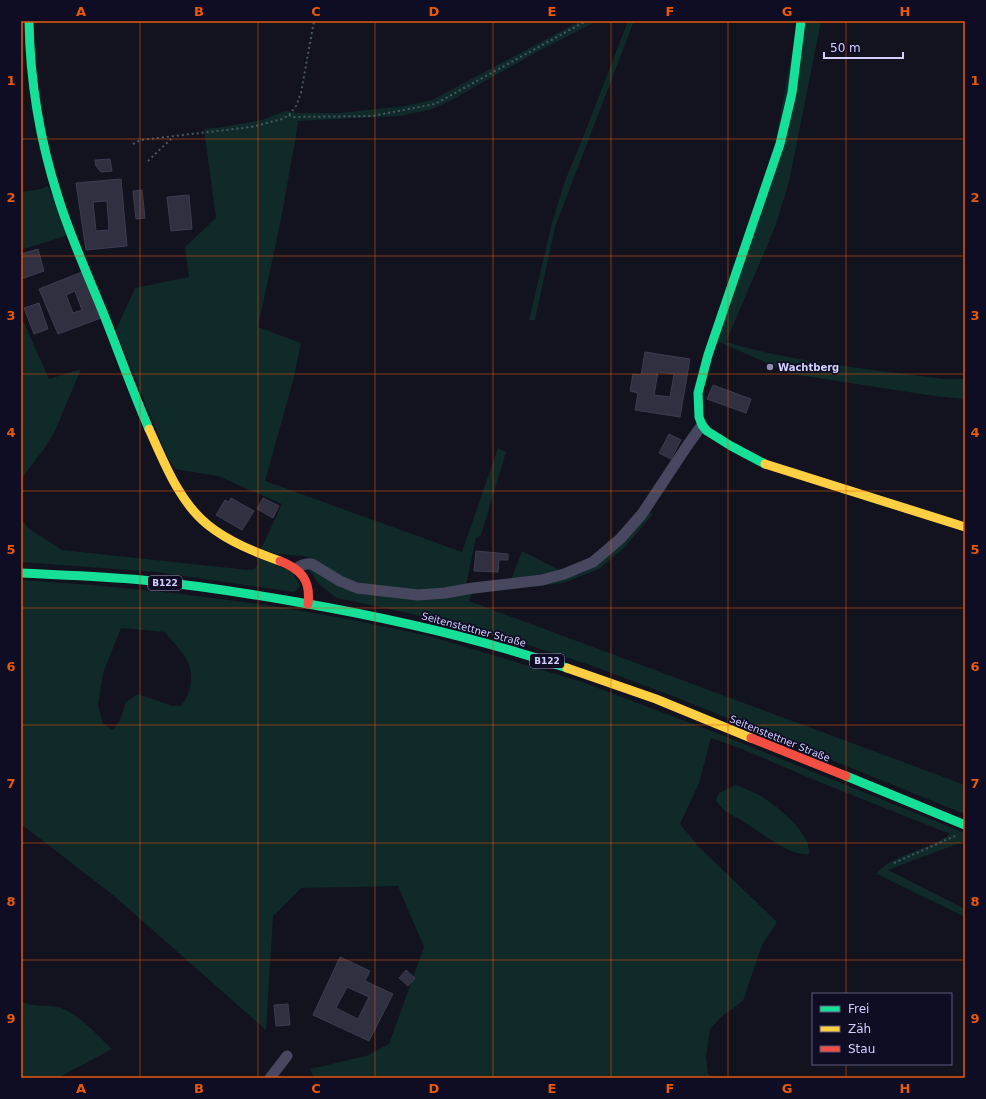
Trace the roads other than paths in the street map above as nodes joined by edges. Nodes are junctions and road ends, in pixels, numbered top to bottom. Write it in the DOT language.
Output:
graph roads {
  1 [pos="29,21"];
  2 [pos="801,21"];
  3 [pos="702,425"];
  4 [pos="965,527"];
  5 [pos="296,569"];
  6 [pos="21,573"];
  7 [pos="308,604"];
  8 [pos="965,825"];
  9 [pos="287,1056"];
  10 [pos="270,1078"];
  1 -- 5 [label="street"];
  2 -- 3 [label="street"];
  3 -- 4 [label="street"];
  3 -- 5 [label="street"];
  5 -- 7 [label="street"];
  6 -- 7 [label="street, Seitenstettner Straße / B122"];
  7 -- 8 [label="street, Seitenstettner Straße / B122"];
  9 -- 10 [label="street"];
}
